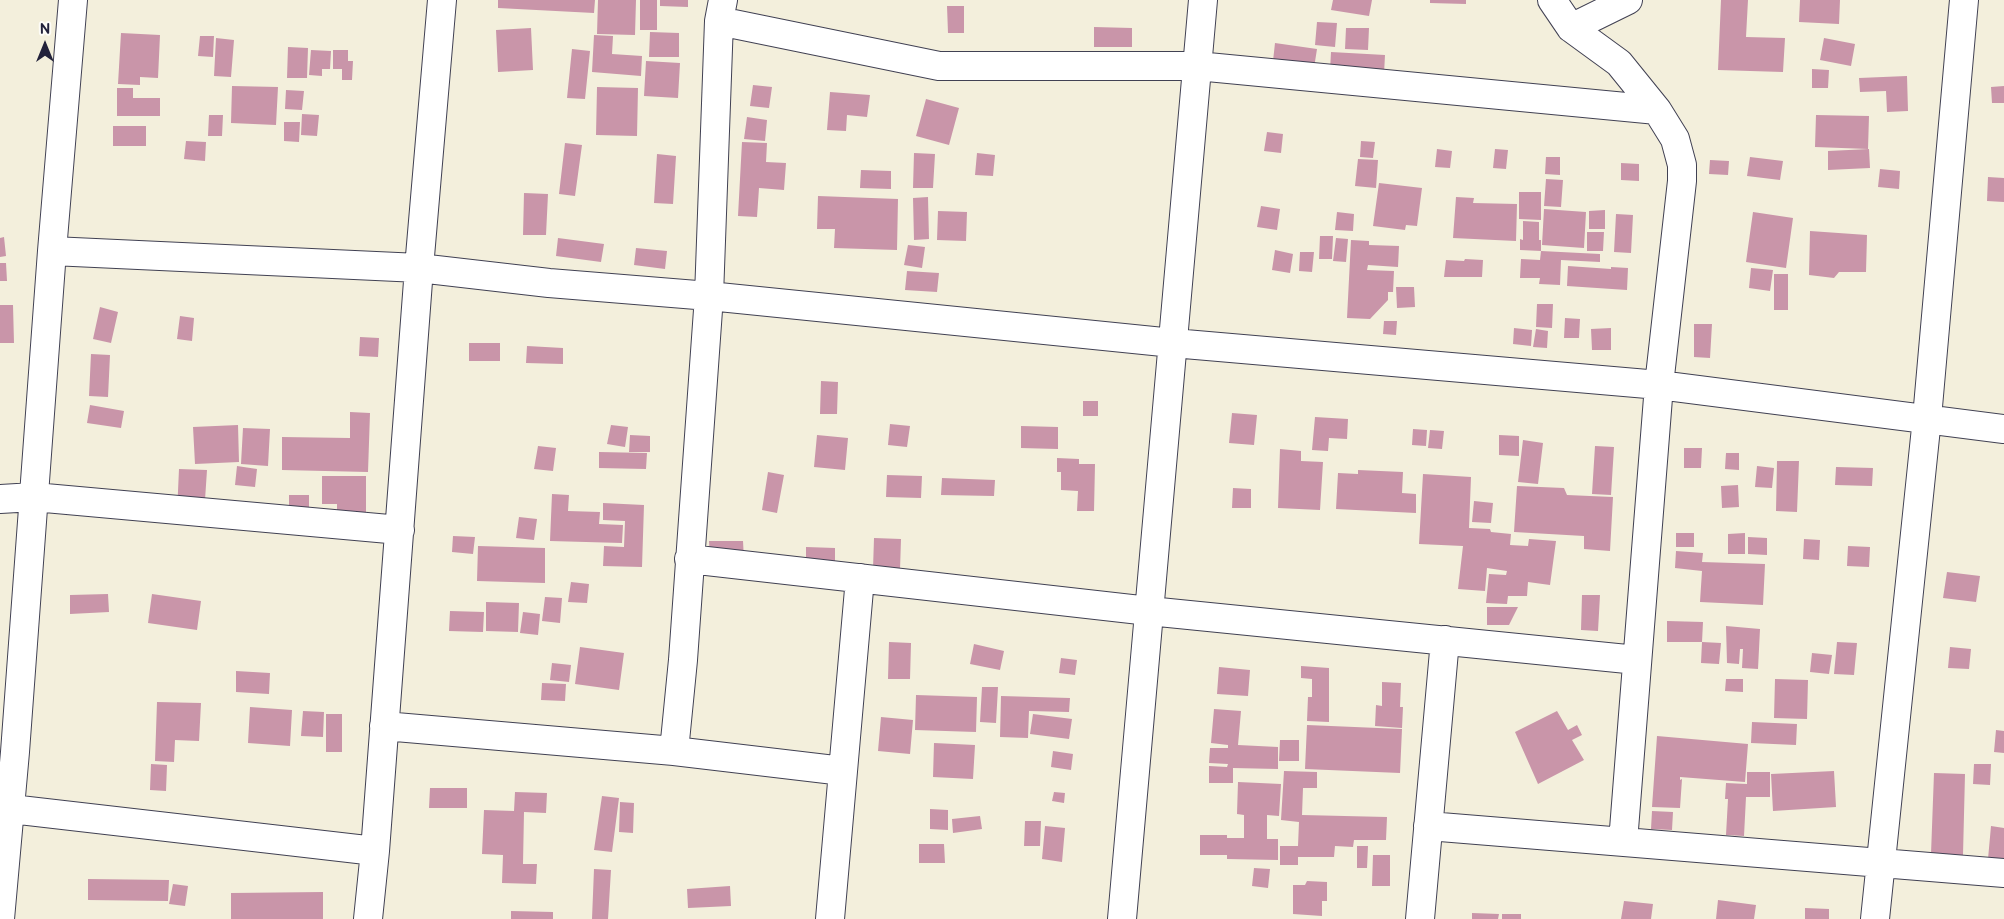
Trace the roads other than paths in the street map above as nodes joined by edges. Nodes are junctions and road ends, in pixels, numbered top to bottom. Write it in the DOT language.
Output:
graph roads {
  1 [pos="73,0"];
  2 [pos="442,0"];
  3 [pos="1203,0"];
  4 [pos="1552,0"];
  5 [pos="1628,0"];
  6 [pos="1964,0"];
  7 [pos="721,11"];
  8 [pos="1572,28"];
  9 [pos="1197,66"];
  10 [pos="1657,110"];
  11 [pos="52,251"];
  12 [pos="419,268"];
  13 [pos="709,296"];
  14 [pos="1173,343"];
  15 [pos="1659,385"];
  16 [pos="1927,418"];
  17 [pos="2004,429"];
  18 [pos="34,497"];
  19 [pos="0,499"];
  20 [pos="400,530"];
  21 [pos="689,559"];
  22 [pos="860,578"];
  23 [pos="1149,611"];
  24 [pos="1445,640"];
  25 [pos="1637,660"];
  26 [pos="384,726"];
  27 [pos="674,751"];
  28 [pos="8,752"];
  29 [pos="843,771"];
  30 [pos="11,809"];
  31 [pos="1428,826"];
  32 [pos="1623,842"];
  33 [pos="375,851"];
  34 [pos="1881,862"];
  35 [pos="2004,873"];
  36 [pos="0,919"];
  37 [pos="368,919"];
  38 [pos="830,919"];
  39 [pos="1122,919"];
  40 [pos="1420,919"];
  41 [pos="1875,919"];
  1 -- 11 [label="street"];
  2 -- 12 [label="street"];
  3 -- 9 [label="street"];
  4 -- 8 [label="street"];
  5 -- 8 [label="street"];
  6 -- 16 [label="street"];
  7 -- 9 [label="street"];
  7 -- 13 [label="street"];
  8 -- 10 [label="street"];
  9 -- 10 [label="street"];
  9 -- 14 [label="street"];
  10 -- 15 [label="street"];
  11 -- 12 [label="street"];
  11 -- 18 [label="street"];
  12 -- 13 [label="street"];
  12 -- 20 [label="street"];
  13 -- 14 [label="street"];
  13 -- 21 [label="street"];
  14 -- 15 [label="street"];
  14 -- 23 [label="street"];
  15 -- 16 [label="street"];
  15 -- 25 [label="street"];
  16 -- 17 [label="street"];
  16 -- 34 [label="street"];
  18 -- 19 [label="street"];
  18 -- 20 [label="street"];
  18 -- 28 [label="street"];
  20 -- 26 [label="street"];
  21 -- 22 [label="street"];
  21 -- 27 [label="street"];
  22 -- 23 [label="street"];
  22 -- 29 [label="street"];
  23 -- 24 [label="street"];
  23 -- 39 [label="street"];
  24 -- 25 [label="street"];
  24 -- 31 [label="street"];
  25 -- 32 [label="street"];
  26 -- 27 [label="street"];
  26 -- 33 [label="street"];
  27 -- 29 [label="street"];
  28 -- 30 [label="street"];
  29 -- 38 [label="street"];
  30 -- 33 [label="street"];
  30 -- 36 [label="street"];
  31 -- 32 [label="street"];
  31 -- 40 [label="street"];
  32 -- 34 [label="street"];
  33 -- 37 [label="street"];
  34 -- 35 [label="street"];
  34 -- 41 [label="street"];
}
